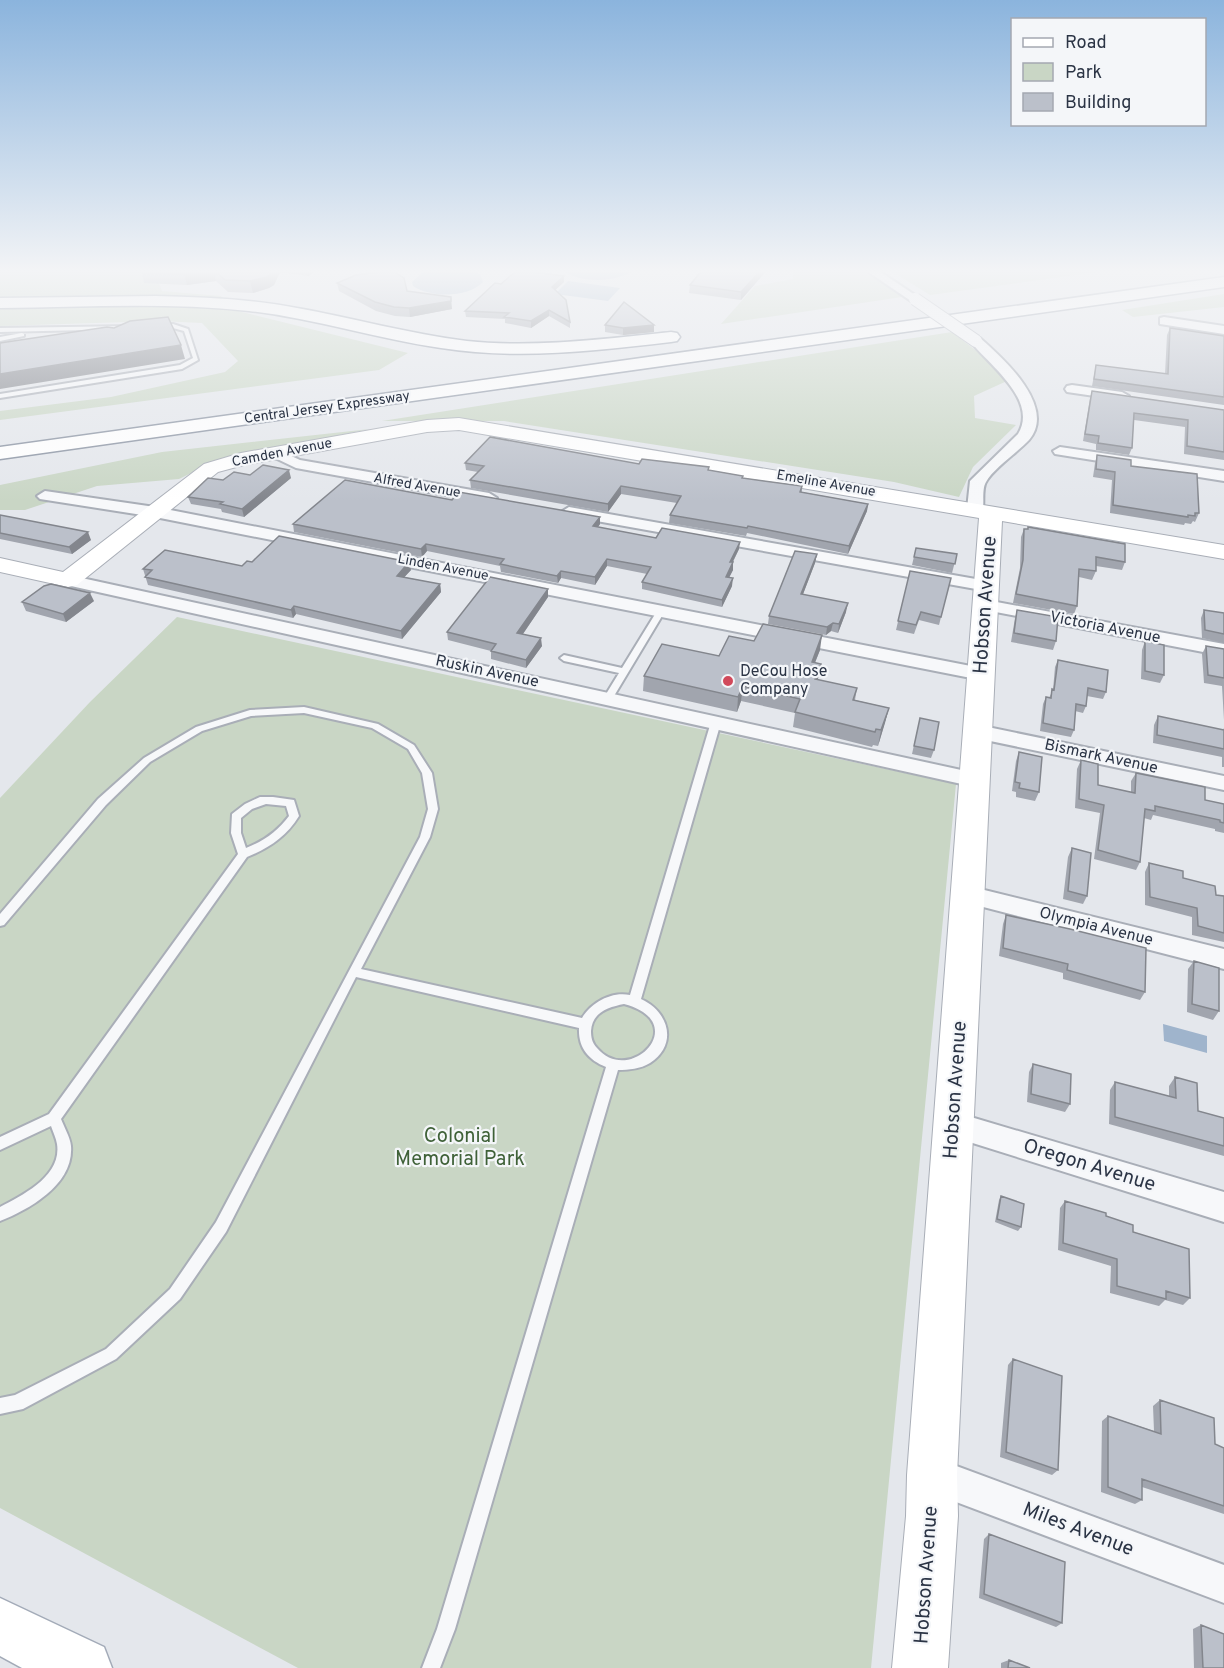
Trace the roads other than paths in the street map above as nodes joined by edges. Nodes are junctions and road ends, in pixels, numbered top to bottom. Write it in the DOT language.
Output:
graph roads {
  1 [pos="192,347"];
  2 [pos="478,347"];
  3 [pos="587,347"];
  4 [pos="637,347"];
  5 [pos="758,347"];
  6 [pos="763,347"];
  7 [pos="982,347"];
  8 [pos="1072,389"];
  9 [pos="0,396"];
  10 [pos="1130,398"];
  11 [pos="142,414"];
  12 [pos="427,426"];
  13 [pos="1060,451"];
  14 [pos="276,453"];
  15 [pos="0,454"];
  16 [pos="57,465"];
  17 [pos="1224,476"];
  18 [pos="45,496"];
  19 [pos="506,501"];
  20 [pos="553,510"];
  21 [pos="983,511"];
  22 [pos="155,512"];
  23 [pos="1224,552"];
  24 [pos="4,570"];
  25 [pos="68,580"];
  26 [pos="986,596"];
  27 [pos="661,611"];
  28 [pos="1224,650"];
  29 [pos="564,658"];
  30 [pos="626,671"];
  31 [pos="981,674"];
  32 [pos="608,699"];
  33 [pos="716,723"];
  34 [pos="978,732"];
  35 [pos="975,780"];
  36 [pos="1224,783"];
  37 [pos="243,854"];
  38 [pos="968,895"];
  39 [pos="0,922"];
  40 [pos="1224,959"];
  41 [pos="353,972"];
  42 [pos="634,1001"];
  43 [pos="585,1024"];
  44 [pos="613,1064"];
  45 [pos="54,1118"];
  46 [pos="954,1125"];
  47 [pos="0,1144"];
  48 [pos="1224,1207"];
  49 [pos="0,1214"];
  50 [pos="0,1406"];
  51 [pos="932,1475"];
  52 [pos="1224,1584"];
  53 [pos="0,1626"];
  54 [pos="82,1668"];
  55 [pos="431,1668"];
  56 [pos="920,1668"];
  1 -- 9 [label="lane"];
  2 -- 3 [label="main road"];
  4 -- 11 [label="main road, Central Jersey Expressway"];
  5 -- 15 [label="main road, Central Jersey Expressway"];
  6 -- 16 [label="main road"];
  7 -- 21 [label="street, Hobson Avenue, bridge"];
  8 -- 10 [label="street"];
  12 -- 14 [label="street, Camden Avenue"];
  12 -- 21 [label="street, Emeline Avenue"];
  13 -- 17 [label="street"];
  14 -- 19 [label="street, Alfred Avenue"];
  14 -- 22 [label="street, Camden Avenue"];
  18 -- 22 [label="street, Linden Avenue"];
  20 -- 26 [label="street"];
  21 -- 23 [label="street, Emeline Avenue"];
  21 -- 26 [label="street, Hobson Avenue"];
  22 -- 25 [label="street, Camden Avenue"];
  22 -- 27 [label="street, Linden Avenue"];
  24 -- 25 [label="street, Ruskin Avenue"];
  25 -- 32 [label="street, Ruskin Avenue"];
  26 -- 28 [label="street, Victoria Avenue"];
  26 -- 31 [label="street, Hobson Avenue"];
  27 -- 30 [label="lane"];
  27 -- 31 [label="street, Linden Avenue"];
  29 -- 30 [label="lane"];
  30 -- 32 [label="lane"];
  31 -- 34 [label="street, Hobson Avenue"];
  32 -- 33 [label="street, Ruskin Avenue"];
  33 -- 35 [label="street, Ruskin Avenue"];
  33 -- 42 [label="lane"];
  34 -- 35 [label="street, Hobson Avenue"];
  34 -- 36 [label="street, Bismark Avenue"];
  35 -- 38 [label="street, Hobson Avenue"];
  37 -- 37 [label="lane"];
  37 -- 45 [label="lane"];
  38 -- 40 [label="street, Olympia Avenue"];
  38 -- 46 [label="street, Hobson Avenue"];
  39 -- 41 [label="lane"];
  41 -- 43 [label="lane"];
  41 -- 50 [label="lane"];
  42 -- 43 [label="lane"];
  42 -- 44 [label="lane"];
  43 -- 44 [label="lane"];
  44 -- 55 [label="lane"];
  45 -- 47 [label="lane"];
  45 -- 49 [label="lane"];
  46 -- 48 [label="street, Oregon Avenue"];
  46 -- 51 [label="street, Hobson Avenue"];
  51 -- 52 [label="street, Miles Avenue"];
  51 -- 56 [label="street, Hobson Avenue"];
  53 -- 54 [label="main road"];
}
